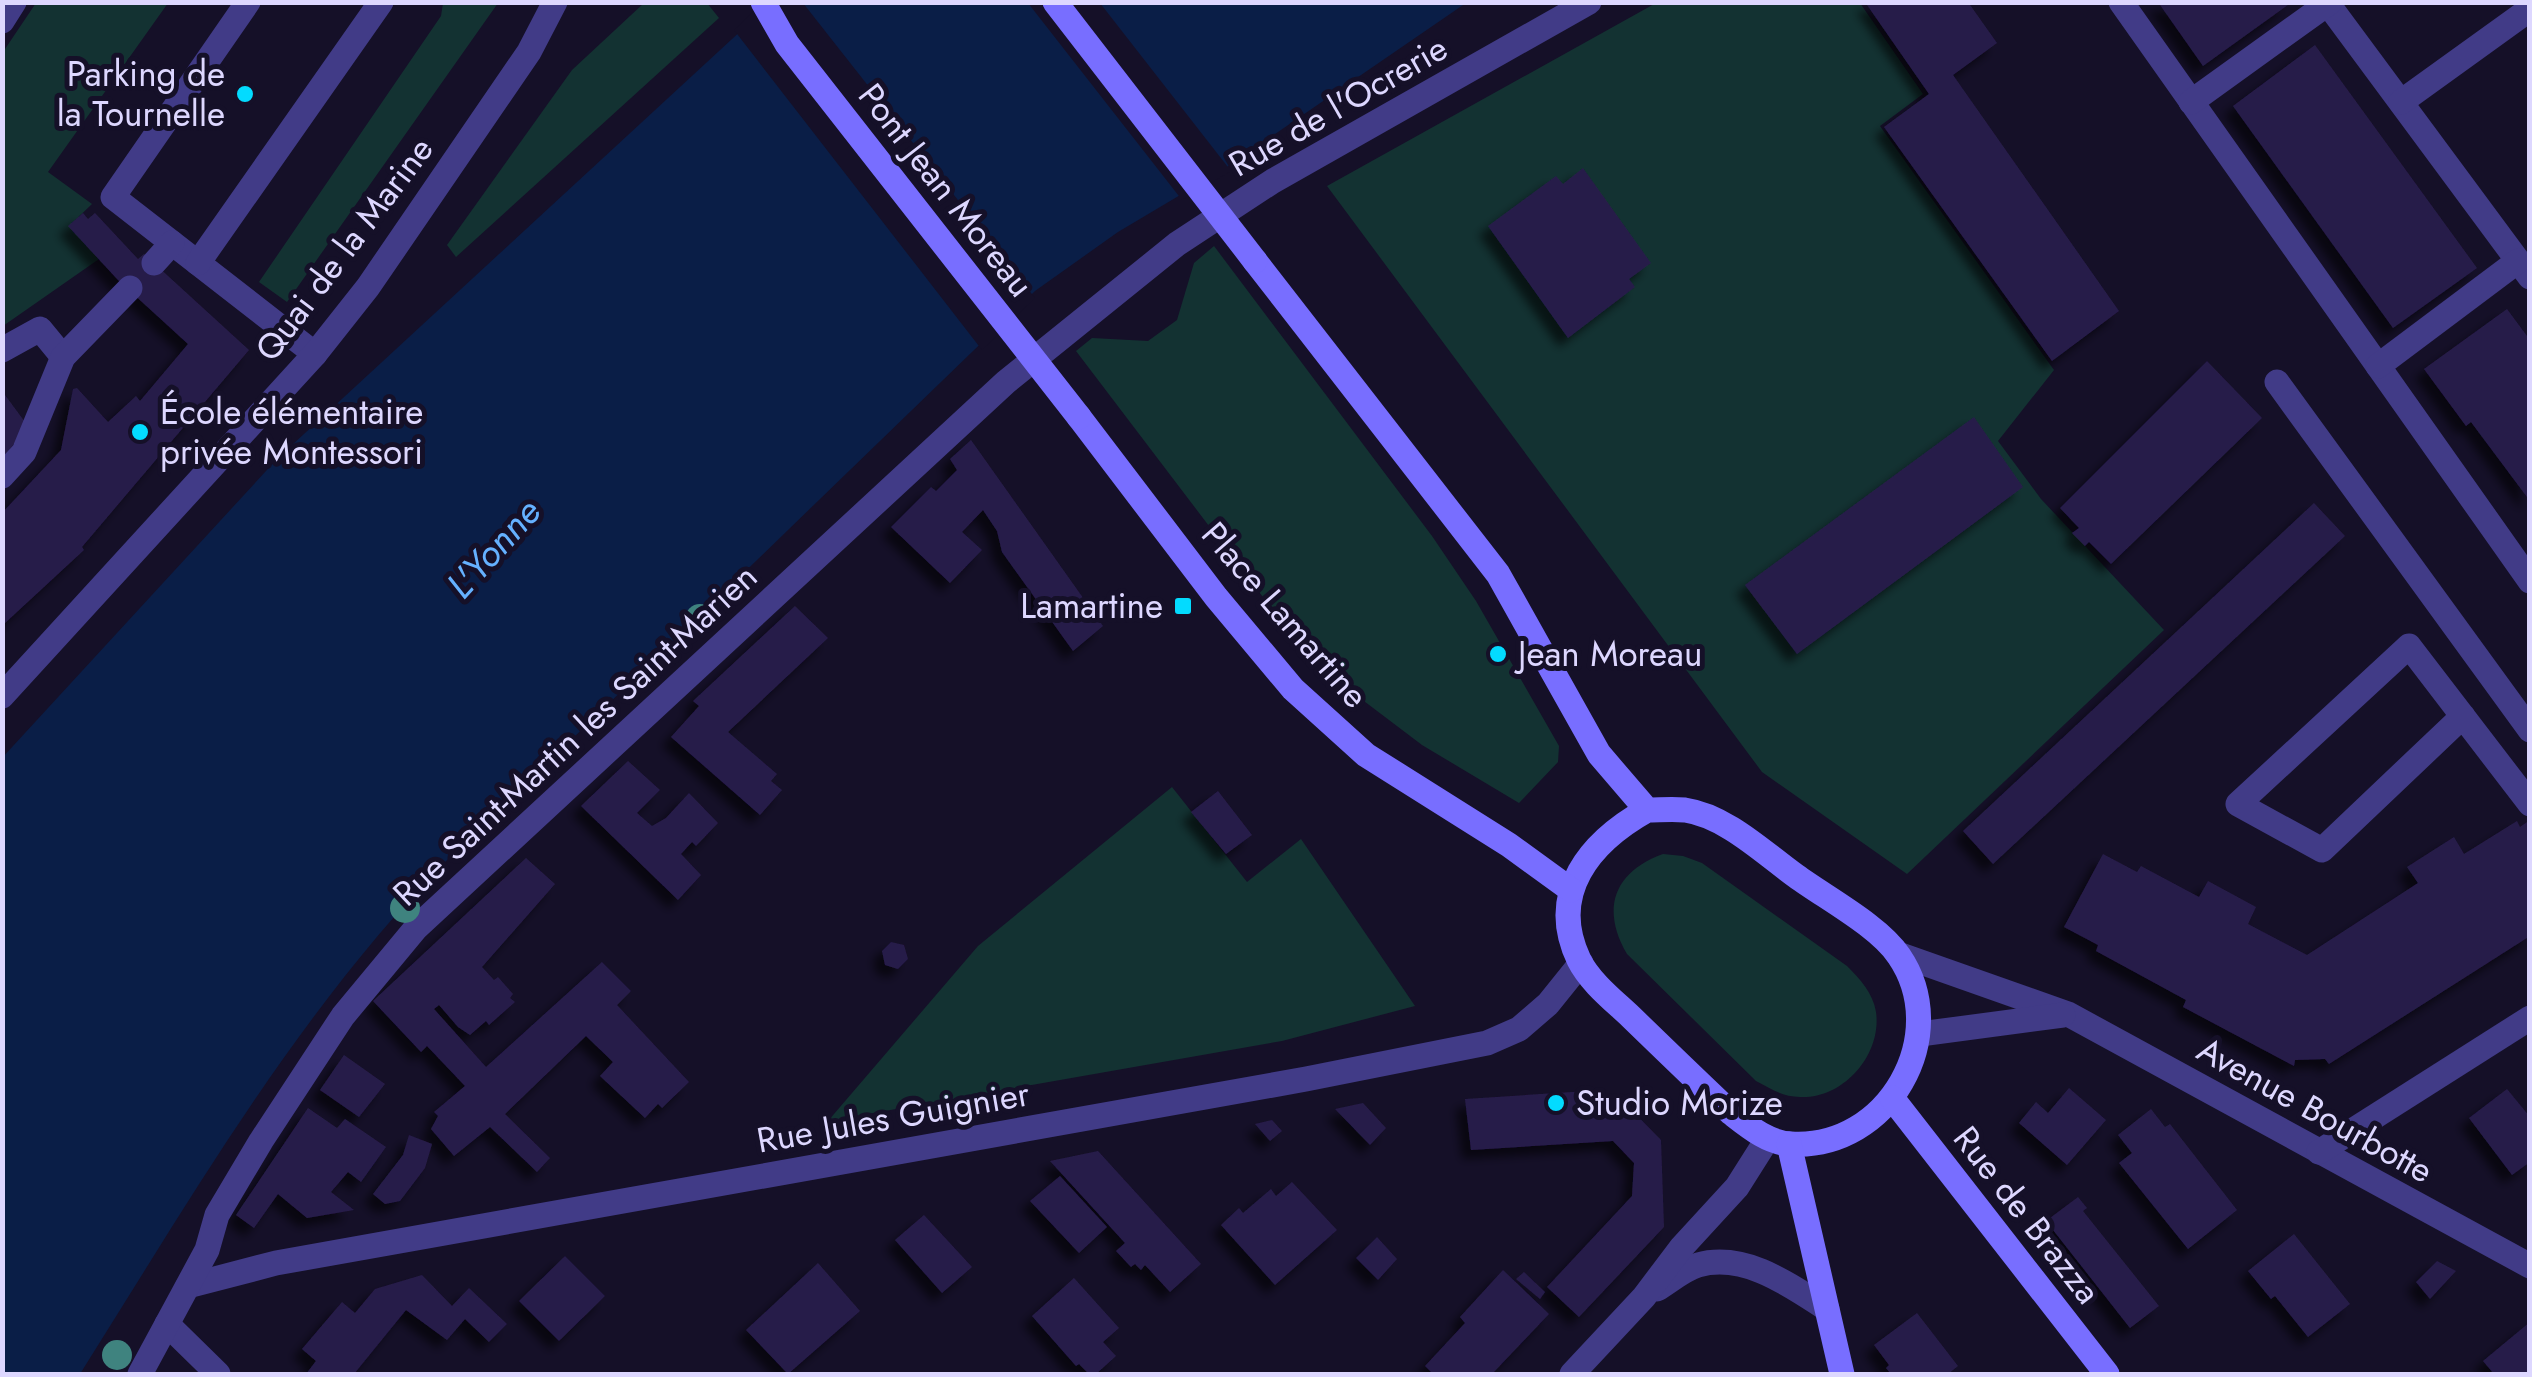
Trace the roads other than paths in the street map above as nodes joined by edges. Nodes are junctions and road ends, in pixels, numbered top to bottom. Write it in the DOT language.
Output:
graph roads {
  1 [pos="14,2"];
  2 [pos="248,2"];
  3 [pos="381,2"];
  4 [pos="555,2"];
  5 [pos="763,2"];
  6 [pos="1054,2"];
  7 [pos="1589,2"];
  8 [pos="2122,2"];
  9 [pos="2329,3"];
  10 [pos="2530,9"];
  11 [pos="2,21"];
  12 [pos="2192,102"];
  13 [pos="2402,102"];
  14 [pos="172,242"];
  15 [pos="1177,244"];
  16 [pos="154,263"];
  17 [pos="198,263"];
  18 [pos="2524,269"];
  19 [pos="130,288"];
  20 [pos="2,350"];
  21 [pos="315,354"];
  22 [pos="63,357"];
  23 [pos="2378,366"];
  24 [pos="2277,382"];
  25 [pos="1078,418"];
  26 [pos="2,476"];
  27 [pos="2530,581"];
  28 [pos="2,696"];
  29 [pos="2463,716"];
  30 [pos="2530,730"];
  31 [pos="2530,804"];
  32 [pos="1647,810"];
  33 [pos="1571,890"];
  34 [pos="1898,954"];
  35 [pos="1580,963"];
  36 [pos="2068,1014"];
  37 [pos="2530,1018"];
  38 [pos="1920,1034"];
  39 [pos="1892,1098"];
  40 [pos="1778,1141"];
  41 [pos="2319,1152"];
  42 [pos="2530,1266"];
  43 [pos="188,1286"];
  44 [pos="1644,1297"];
  45 [pos="1827,1309"];
  46 [pos="168,1324"];
  47 [pos="140,1374"];
  48 [pos="218,1374"];
  49 [pos="1572,1374"];
  50 [pos="1842,1374"];
  51 [pos="2108,1374"];
  1 -- 11 [label="street"];
  2 -- 14 [label="street"];
  3 -- 17 [label="street"];
  4 -- 21 [label="street, Quai de la Marine"];
  5 -- 25 [label="main road, Pont Jean Moreau, bridge"];
  6 -- 32 [label="main road, bridge"];
  7 -- 15 [label="street, Rue de l'Ocrerie"];
  8 -- 12 [label="street"];
  9 -- 12 [label="street"];
  9 -- 13 [label="street"];
  10 -- 13 [label="street"];
  12 -- 23 [label="street"];
  13 -- 18 [label="street"];
  14 -- 16 [label="street"];
  14 -- 17 [label="street"];
  15 -- 43 [label="street, Rue Saint-Martin les Saint-Marien"];
  17 -- 21 [label="street"];
  18 -- 23 [label="street"];
  19 -- 22 [label="street"];
  20 -- 22 [label="street"];
  21 -- 28 [label="street, Quai de la Marine"];
  22 -- 26 [label="street"];
  23 -- 27 [label="street"];
  24 -- 30 [label="street"];
  25 -- 33 [label="main road, Place Lamartine"];
  29 -- 29 [label="street"];
  29 -- 31 [label="street"];
  32 -- 33 [label="main road"];
  32 -- 34 [label="main road"];
  33 -- 35 [label="main road"];
  34 -- 36 [label="street, Avenue Bourbotte"];
  34 -- 38 [label="main road"];
  35 -- 40 [label="main road"];
  35 -- 43 [label="street, Rue Jules Guignier"];
  36 -- 38 [label="street"];
  36 -- 41 [label="street, Avenue Bourbotte"];
  37 -- 41 [label="street"];
  38 -- 39 [label="main road"];
  39 -- 40 [label="main road"];
  39 -- 51 [label="main road, Rue de Brazza"];
  40 -- 44 [label="street"];
  40 -- 45 [label="main road"];
  41 -- 42 [label="street, Avenue Bourbotte"];
  43 -- 46 [label="street, Rue Saint-Martin les Saint-Marien"];
  44 -- 45 [label="street"];
  44 -- 49 [label="street"];
  45 -- 50 [label="main road"];
  46 -- 47 [label="street, Rue Saint-Martin les Saint-Marien"];
  46 -- 48 [label="street"];
}
